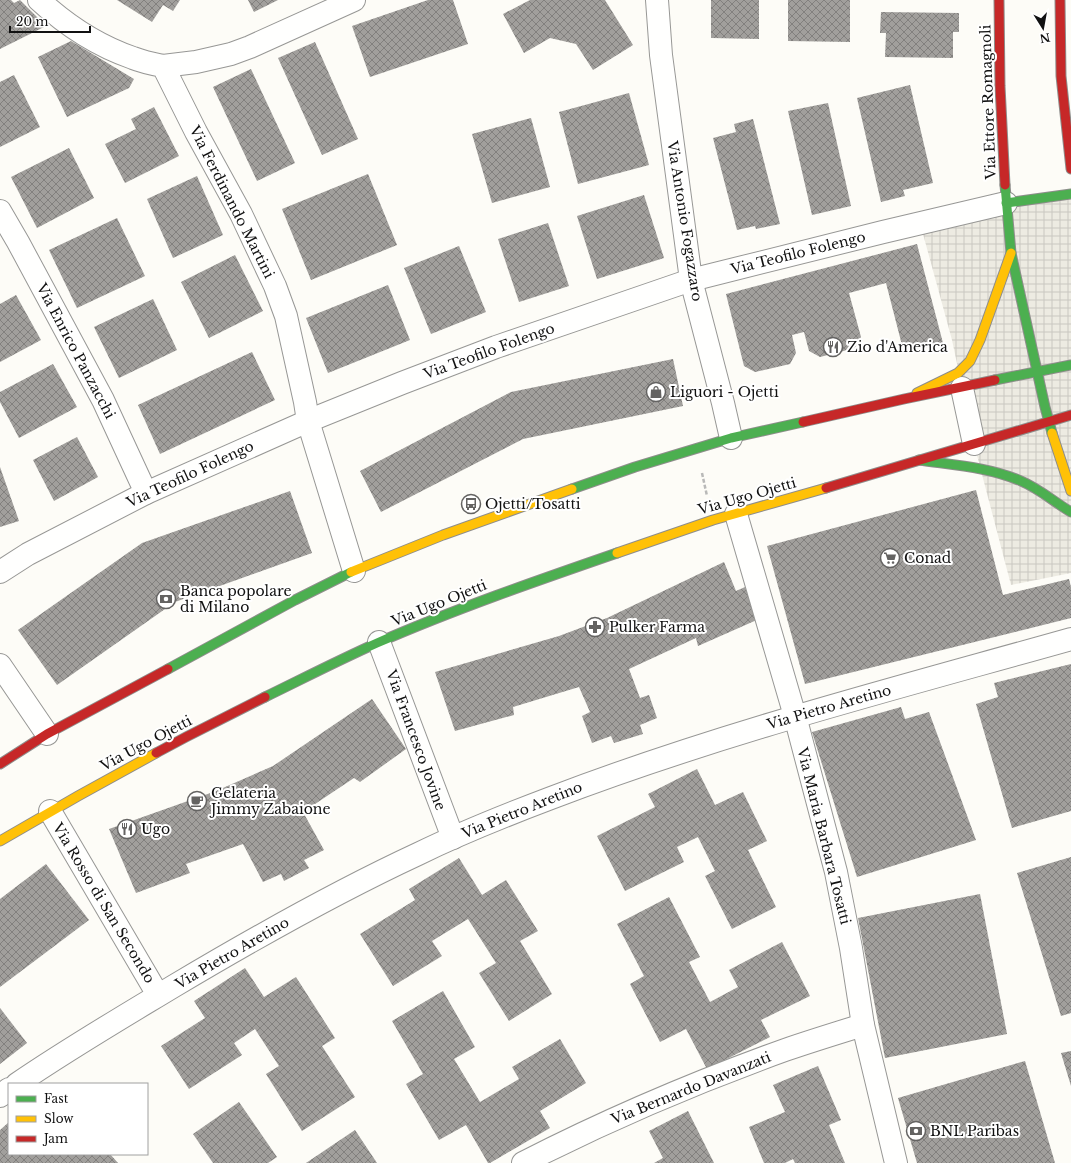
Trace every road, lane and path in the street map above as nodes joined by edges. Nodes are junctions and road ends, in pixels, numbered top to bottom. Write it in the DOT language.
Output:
graph roads {
  1 [pos="39,0"];
  2 [pos="354,0"];
  3 [pos="656,0"];
  4 [pos="999,0"];
  5 [pos="1060,0"];
  6 [pos="163,66"];
  7 [pos="1071,169"];
  8 [pos="1071,194"];
  9 [pos="1006,203"];
  10 [pos="0,211"];
  11 [pos="1012,253"];
  12 [pos="692,280"];
  13 [pos="1071,365"];
  14 [pos="1037,372"];
  15 [pos="962,388"];
  16 [pos="904,399"];
  17 [pos="1071,415"];
  18 [pos="308,421"];
  19 [pos="1049,422"];
  20 [pos="731,438"];
  21 [pos="974,444"];
  22 [pos="919,460"];
  23 [pos="702,472"];
  24 [pos="1071,491"];
  25 [pos="146,493"];
  26 [pos="707,496"];
  27 [pos="1071,512"];
  28 [pos="736,514"];
  29 [pos="354,571"];
  30 [pos="0,572"];
  31 [pos="1071,639"];
  32 [pos="379,642"];
  33 [pos="0,665"];
  34 [pos="795,716"];
  35 [pos="47,734"];
  36 [pos="0,764"];
  37 [pos="50,812"];
  38 [pos="453,838"];
  39 [pos="0,841"];
  40 [pos="158,995"];
  41 [pos="863,1025"];
  42 [pos="19,1083"];
  43 [pos="8,1090"];
  44 [pos="0,1096"];
  45 [pos="523,1163"];
  46 [pos="896,1163"];
  1 -- 6 [label="street"];
  2 -- 6 [label="street"];
  3 -- 12 [label="street, Via Antonio Fogazzaro"];
  4 -- 9 [label="main road, Via Ettore Romagnoli"];
  5 -- 7 [label="main road"];
  6 -- 18 [label="street, Via Ferdinando Martini"];
  8 -- 9 [label="main road"];
  9 -- 11 [label="main road, Via Ettore Romagnoli"];
  9 -- 12 [label="street, Via Teofilo Folengo"];
  10 -- 25 [label="street, Via Enrico Panzacchi"];
  11 -- 14 [label="main road, Via Ettore Romagnoli"];
  11 -- 16 [label="main road"];
  12 -- 18 [label="street, Via Teofilo Folengo"];
  12 -- 20 [label="street, Via Antonio Fogazzaro"];
  13 -- 14 [label="main road"];
  14 -- 15 [label="main road"];
  14 -- 19 [label="main road, Via Ettore Romagnoli"];
  15 -- 16 [label="main road"];
  15 -- 21 [label="street"];
  16 -- 20 [label="main road"];
  17 -- 19 [label="main road, Via Ugo Ojetti"];
  18 -- 25 [label="street, Via Teofilo Folengo"];
  18 -- 29 [label="street, Via Ferdinando Martini"];
  19 -- 21 [label="main road, Via Ugo Ojetti"];
  19 -- 24 [label="main road, Via Ettore Romagnoli"];
  20 -- 29 [label="main road"];
  21 -- 22 [label="main road, Via Ugo Ojetti"];
  22 -- 27 [label="main road"];
  22 -- 28 [label="main road, Via Ugo Ojetti"];
  23 -- 26 [label="path"];
  25 -- 30 [label="street, Via Teofilo Folengo"];
  28 -- 32 [label="main road, Via Ugo Ojetti"];
  28 -- 34 [label="street, Via Maria Barbara Tosatti"];
  29 -- 35 [label="main road"];
  31 -- 34 [label="street, Via Pietro Aretino"];
  32 -- 37 [label="main road, Via Ugo Ojetti"];
  32 -- 38 [label="street, Via Francesco Jovine"];
  33 -- 35 [label="street"];
  34 -- 38 [label="street, Via Pietro Aretino"];
  34 -- 41 [label="street, Via Maria Barbara Tosatti"];
  35 -- 36 [label="main road"];
  37 -- 39 [label="main road, Via Ugo Ojetti"];
  37 -- 40 [label="street, Via Rosso di San Secondo"];
  38 -- 40 [label="street, Via Pietro Aretino"];
  40 -- 42 [label="street, Via Pietro Aretino"];
  41 -- 45 [label="street, Via Bernardo Davanzati"];
  41 -- 46 [label="street, Via Maria Barbara Tosatti"];
  43 -- 44 [label="street"];
}
